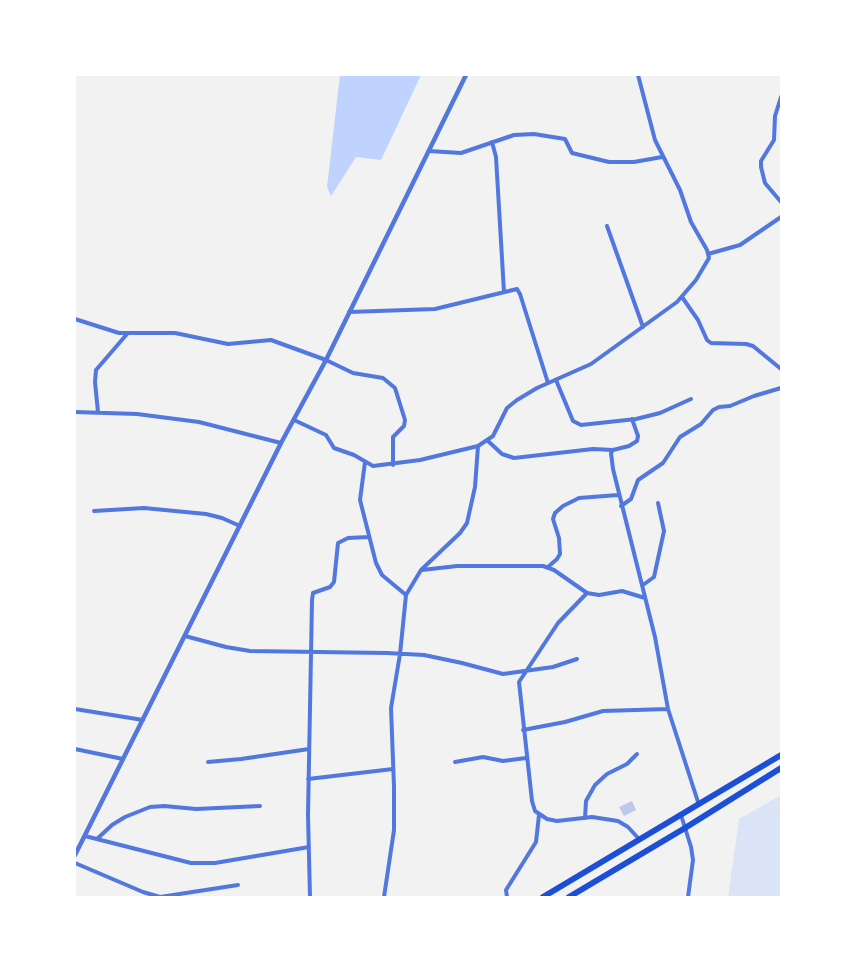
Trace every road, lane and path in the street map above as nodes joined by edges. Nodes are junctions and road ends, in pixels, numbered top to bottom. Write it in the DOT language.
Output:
graph roads {
  1 [pos="466,75"];
  2 [pos="638,75"];
  3 [pos="781,97"];
  4 [pos="492,142"];
  5 [pos="429,151"];
  6 [pos="662,157"];
  7 [pos="781,202"];
  8 [pos="781,217"];
  9 [pos="607,226"];
  10 [pos="708,254"];
  11 [pos="504,292"];
  12 [pos="682,297"];
  13 [pos="349,312"];
  14 [pos="75,319"];
  15 [pos="643,327"];
  16 [pos="128,334"];
  17 [pos="326,360"];
  18 [pos="781,369"];
  19 [pos="556,380"];
  20 [pos="548,383"];
  21 [pos="781,388"];
  22 [pos="691,399"];
  23 [pos="75,412"];
  24 [pos="98,412"];
  25 [pos="293,419"];
  26 [pos="632,419"];
  27 [pos="488,441"];
  28 [pos="281,443"];
  29 [pos="478,446"];
  30 [pos="613,450"];
  31 [pos="365,462"];
  32 [pos="393,465"];
  33 [pos="618,495"];
  34 [pos="658,503"];
  35 [pos="621,506"];
  36 [pos="94,511"];
  37 [pos="240,526"];
  38 [pos="369,537"];
  39 [pos="548,567"];
  40 [pos="421,570"];
  41 [pos="643,585"];
  42 [pos="587,593"];
  43 [pos="406,595"];
  44 [pos="646,598"];
  45 [pos="185,636"];
  46 [pos="310,652"];
  47 [pos="400,654"];
  48 [pos="577,659"];
  49 [pos="527,672"];
  50 [pos="75,709"];
  51 [pos="668,709"];
  52 [pos="144,720"];
  53 [pos="523,730"];
  54 [pos="75,749"];
  55 [pos="309,749"];
  56 [pos="637,753"];
  57 [pos="781,755"];
  58 [pos="526,758"];
  59 [pos="124,759"];
  60 [pos="208,762"];
  61 [pos="455,762"];
  62 [pos="781,768"];
  63 [pos="393,769"];
  64 [pos="308,779"];
  65 [pos="699,804"];
  66 [pos="260,806"];
  67 [pos="539,815"];
  68 [pos="681,815"];
  69 [pos="585,818"];
  70 [pos="685,828"];
  71 [pos="85,836"];
  72 [pos="98,838"];
  73 [pos="639,840"];
  74 [pos="309,847"];
  75 [pos="75,855"];
  76 [pos="75,863"];
  77 [pos="238,885"];
  78 [pos="310,897"];
  79 [pos="384,897"];
  80 [pos="507,897"];
  81 [pos="543,897"];
  82 [pos="569,897"];
  83 [pos="688,897"];
  1 -- 5 [label="street"];
  2 -- 6 [label="street"];
  3 -- 7 [label="street"];
  4 -- 5 [label="street"];
  4 -- 6 [label="street"];
  4 -- 11 [label="street"];
  5 -- 13 [label="street"];
  6 -- 10 [label="street"];
  8 -- 10 [label="street"];
  9 -- 15 [label="street"];
  10 -- 12 [label="street"];
  11 -- 13 [label="street"];
  11 -- 20 [label="street"];
  12 -- 15 [label="street"];
  12 -- 18 [label="street"];
  13 -- 17 [label="street"];
  14 -- 16 [label="street"];
  15 -- 19 [label="street"];
  16 -- 17 [label="street"];
  16 -- 24 [label="street"];
  17 -- 25 [label="street"];
  17 -- 32 [label="street"];
  19 -- 20 [label="street"];
  19 -- 26 [label="street"];
  20 -- 27 [label="street"];
  21 -- 35 [label="street"];
  22 -- 26 [label="street"];
  23 -- 24 [label="street"];
  24 -- 28 [label="street"];
  25 -- 28 [label="street"];
  25 -- 31 [label="street"];
  26 -- 30 [label="street"];
  27 -- 29 [label="street"];
  27 -- 30 [label="street"];
  28 -- 37 [label="street"];
  29 -- 32 [label="street"];
  29 -- 40 [label="street"];
  30 -- 33 [label="street"];
  31 -- 32 [label="street"];
  31 -- 38 [label="street"];
  33 -- 35 [label="street"];
  33 -- 39 [label="street"];
  34 -- 41 [label="street"];
  35 -- 41 [label="street"];
  36 -- 37 [label="street"];
  37 -- 45 [label="street"];
  38 -- 43 [label="street"];
  38 -- 46 [label="street"];
  39 -- 40 [label="street"];
  39 -- 42 [label="street"];
  40 -- 43 [label="street"];
  41 -- 44 [label="street"];
  42 -- 44 [label="street"];
  42 -- 49 [label="street"];
  43 -- 47 [label="street"];
  44 -- 51 [label="street"];
  45 -- 46 [label="street"];
  45 -- 52 [label="street"];
  46 -- 47 [label="street"];
  46 -- 55 [label="street"];
  47 -- 49 [label="street"];
  47 -- 63 [label="street"];
  48 -- 49 [label="street"];
  49 -- 53 [label="street"];
  50 -- 52 [label="street"];
  51 -- 53 [label="street"];
  51 -- 65 [label="street"];
  52 -- 59 [label="street"];
  53 -- 58 [label="street"];
  54 -- 59 [label="street"];
  55 -- 60 [label="street"];
  55 -- 64 [label="street"];
  56 -- 69 [label="street"];
  57 -- 65 [label="main road"];
  58 -- 61 [label="street"];
  58 -- 67 [label="street"];
  59 -- 71 [label="street"];
  62 -- 70 [label="main road"];
  63 -- 64 [label="street"];
  63 -- 79 [label="street"];
  64 -- 74 [label="street"];
  65 -- 68 [label="main road"];
  66 -- 72 [label="street"];
  67 -- 69 [label="street"];
  67 -- 80 [label="street"];
  68 -- 70 [label="street"];
  68 -- 73 [label="main road"];
  69 -- 73 [label="street"];
  70 -- 82 [label="main road"];
  70 -- 83 [label="street"];
  71 -- 72 [label="street"];
  71 -- 75 [label="street"];
  72 -- 74 [label="street"];
  73 -- 81 [label="main road"];
  74 -- 78 [label="street"];
  76 -- 77 [label="street"];
}
